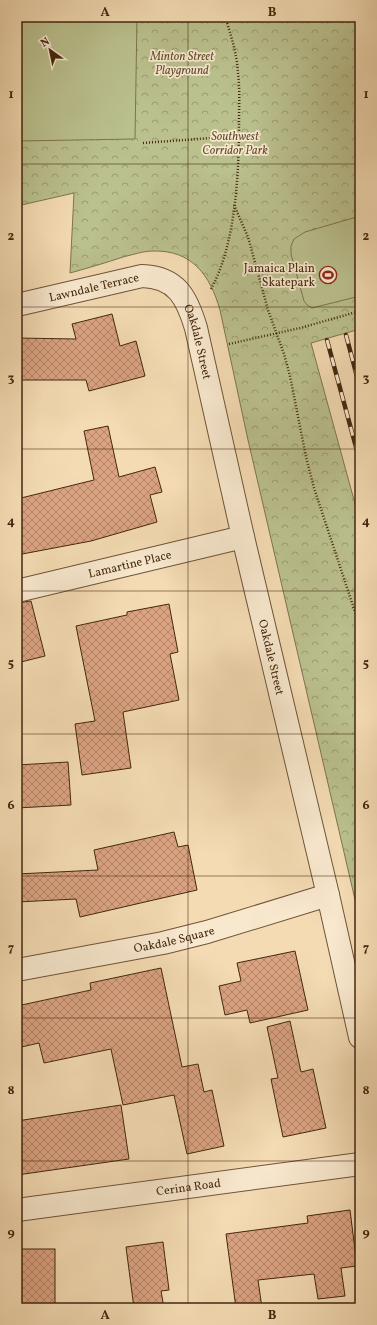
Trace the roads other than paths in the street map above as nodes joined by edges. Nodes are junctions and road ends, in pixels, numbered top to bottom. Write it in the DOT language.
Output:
graph roads {
  1 [pos="171,283"];
  2 [pos="17,305"];
  3 [pos="243,537"];
  4 [pos="17,591"];
  5 [pos="328,895"];
  6 [pos="17,970"];
  7 [pos="360,1037"];
  8 [pos="360,1164"];
  9 [pos="17,1210"];
  1 -- 2 [label="street, Lawndale Terrace"];
  1 -- 3 [label="street, Oakdale Street"];
  3 -- 4 [label="street, Lamartine Place"];
  3 -- 5 [label="street, Oakdale Street"];
  5 -- 6 [label="street, Oakdale Square"];
  5 -- 7 [label="street, Oakdale Street"];
  8 -- 9 [label="street, Cerina Road"];
}
